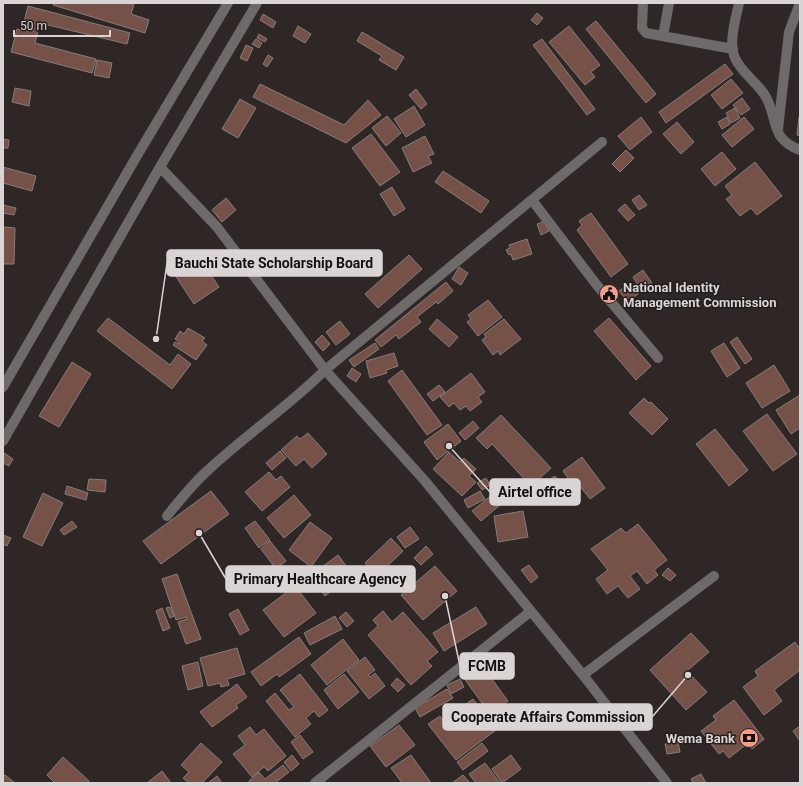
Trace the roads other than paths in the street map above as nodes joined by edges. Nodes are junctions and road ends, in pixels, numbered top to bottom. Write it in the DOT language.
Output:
graph roads {
  1 [pos="228,3"];
  2 [pos="257,3"];
  3 [pos="643,3"];
  4 [pos="668,3"];
  5 [pos="738,3"];
  6 [pos="800,3"];
  7 [pos="663,36"];
  8 [pos="733,48"];
  9 [pos="778,134"];
  10 [pos="602,142"];
  11 [pos="800,150"];
  12 [pos="160,167"];
  13 [pos="532,200"];
  14 [pos="658,358"];
  15 [pos="325,370"];
  16 [pos="3,387"];
  17 [pos="3,441"];
  18 [pos="166,516"];
  19 [pos="714,576"];
  20 [pos="531,611"];
  21 [pos="584,675"];
  22 [pos="315,783"];
  23 [pos="667,783"];
  1 -- 16 [label="street"];
  2 -- 12 [label="street"];
  3 -- 7 [label="street"];
  4 -- 7 [label="street"];
  5 -- 8 [label="street"];
  6 -- 9 [label="street"];
  7 -- 8 [label="street"];
  8 -- 9 [label="street"];
  9 -- 11 [label="street"];
  10 -- 13 [label="street"];
  12 -- 15 [label="street"];
  12 -- 17 [label="street"];
  13 -- 14 [label="street"];
  13 -- 15 [label="street"];
  15 -- 18 [label="street"];
  15 -- 20 [label="street"];
  19 -- 21 [label="street"];
  20 -- 21 [label="street"];
  20 -- 22 [label="street"];
  21 -- 23 [label="street"];
}
